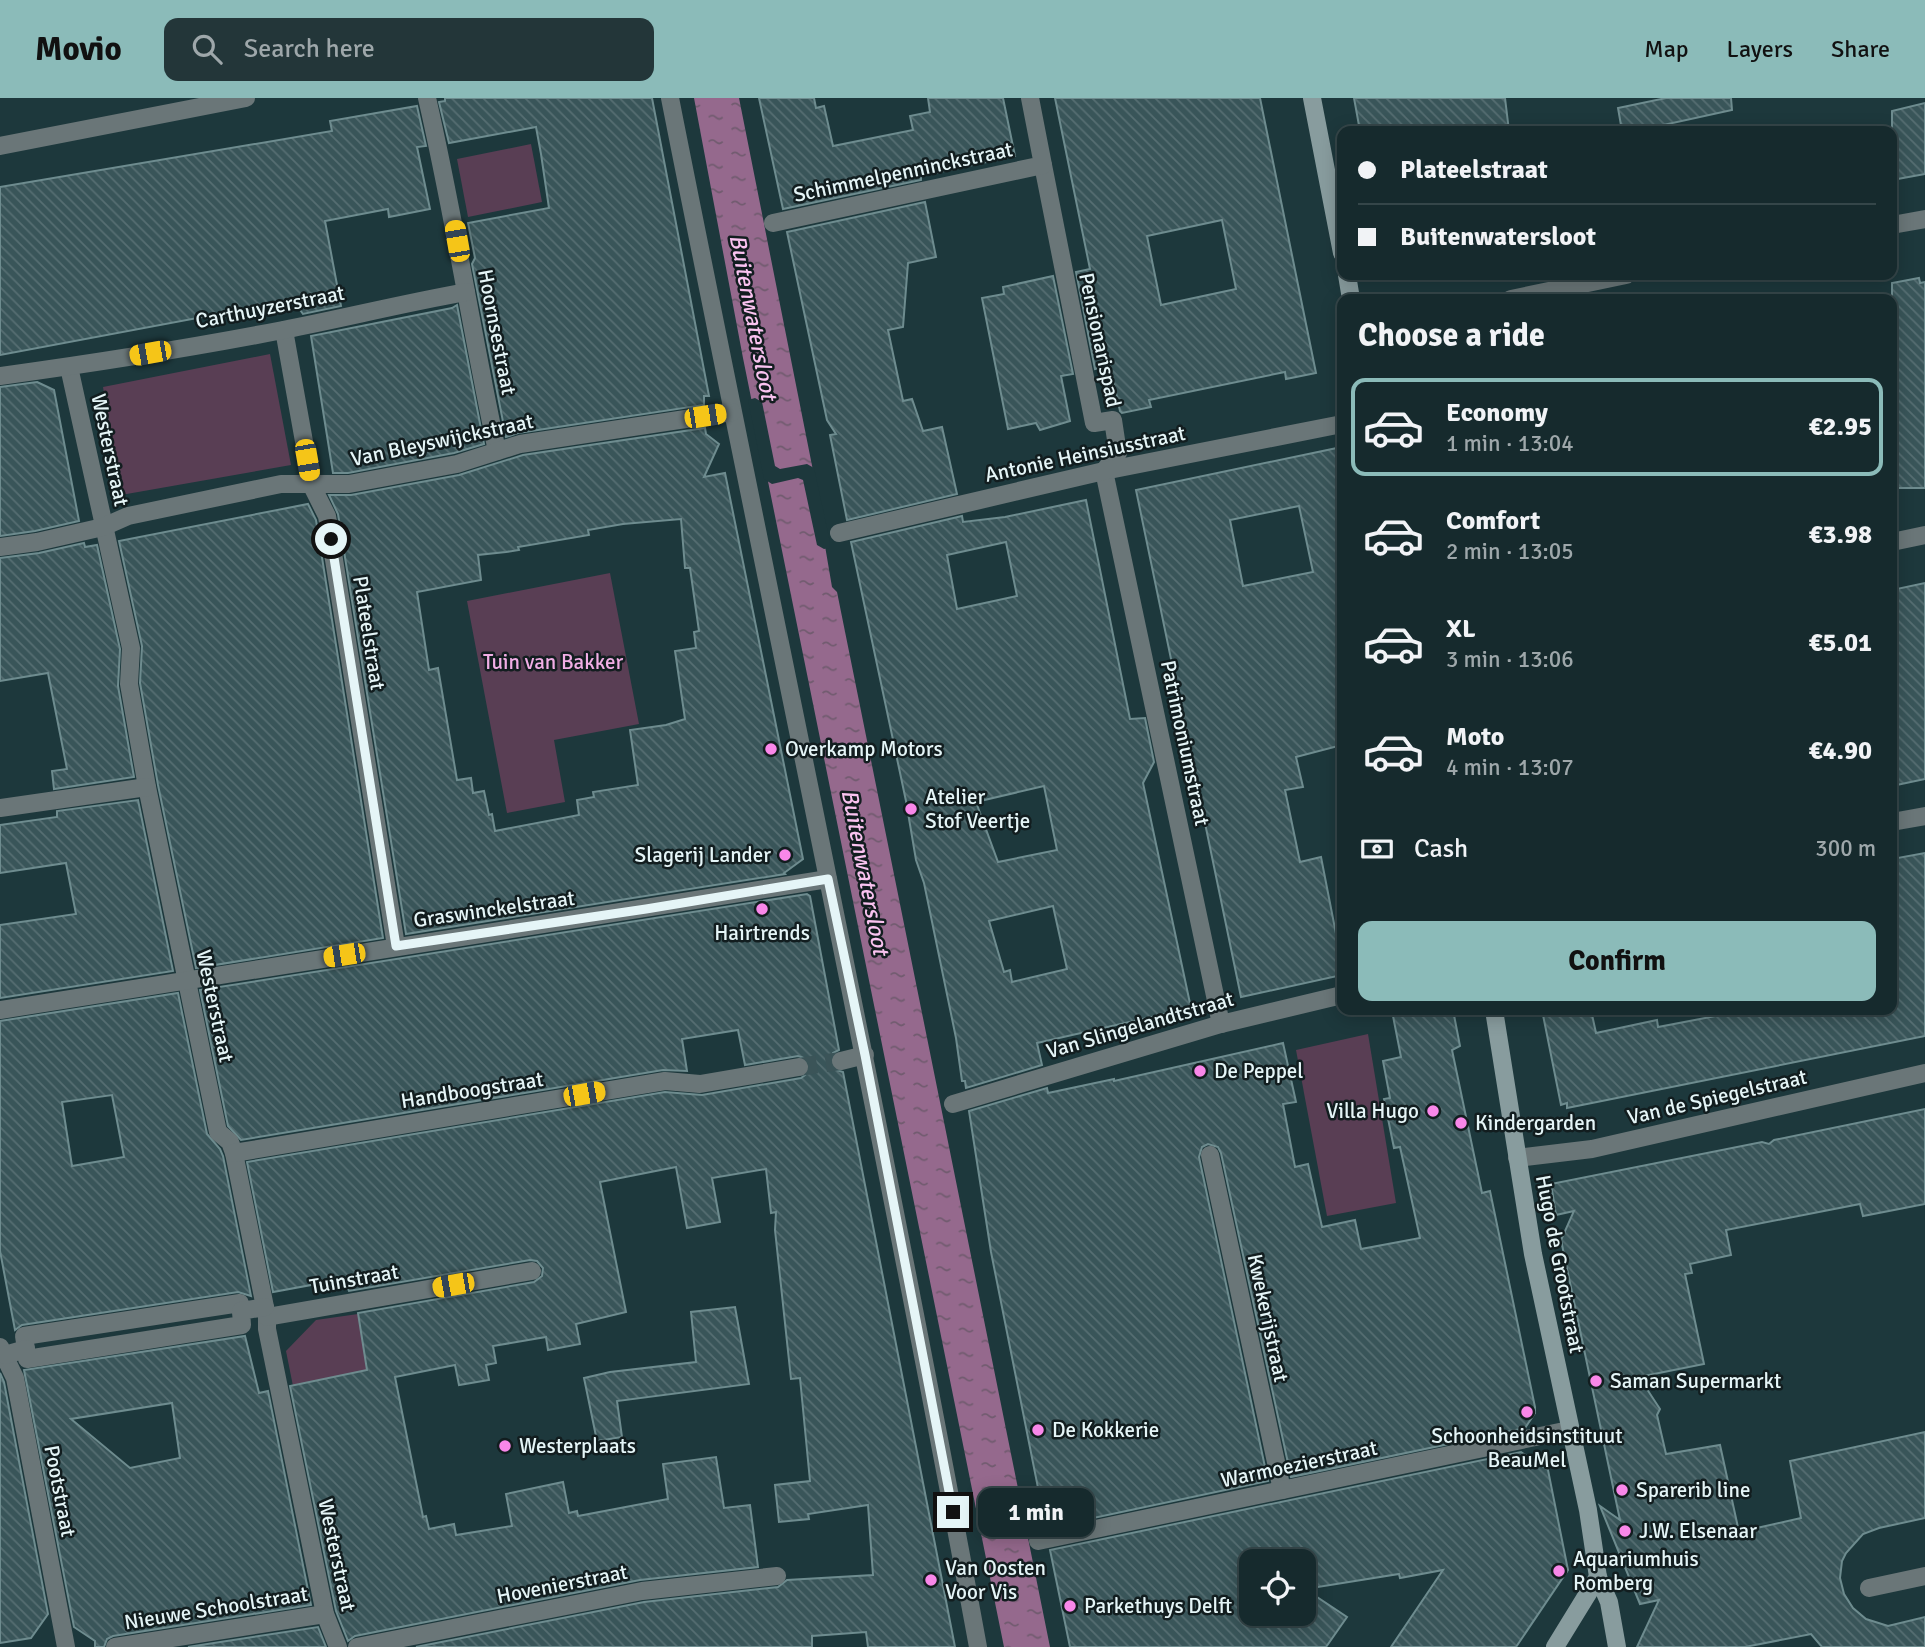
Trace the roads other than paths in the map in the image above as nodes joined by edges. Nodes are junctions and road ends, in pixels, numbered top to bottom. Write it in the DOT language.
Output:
graph roads {
  1 [pos="246,98"];
  2 [pos="427,98"];
  3 [pos="670,98"];
  4 [pos="1030,98"];
  5 [pos="1312,98"];
  6 [pos="0,146"];
  7 [pos="1043,165"];
  8 [pos="1925,219"];
  9 [pos="773,223"];
  10 [pos="1897,224"];
  11 [pos="1337,227"];
  12 [pos="1055,232"];
  13 [pos="1602,280"];
  14 [pos="466,292"];
  15 [pos="1535,294"];
  16 [pos="285,330"];
  17 [pos="69,367"];
  18 [pos="0,376"];
  19 [pos="732,412"];
  20 [pos="1337,425"];
  21 [pos="497,451"];
  22 [pos="1104,471"];
  23 [pos="312,486"];
  24 [pos="103,527"];
  25 [pos="839,533"];
  26 [pos="1925,535"];
  27 [pos="1897,541"];
  28 [pos="0,547"];
  29 [pos="147,787"];
  30 [pos="0,808"];
  31 [pos="1925,816"];
  32 [pos="1897,821"];
  33 [pos="828,879"];
  34 [pos="396,946"];
  35 [pos="186,980"];
  36 [pos="1337,996"];
  37 [pos="0,1010"];
  38 [pos="1495,1015"];
  39 [pos="1221,1024"];
  40 [pos="865,1055"];
  41 [pos="841,1061"];
  42 [pos="799,1067"];
  43 [pos="1925,1073"];
  44 [pos="953,1104"];
  45 [pos="234,1153"];
  46 [pos="1210,1155"];
  47 [pos="1517,1158"];
  48 [pos="532,1271"];
  49 [pos="266,1312"];
  50 [pos="3,1351"];
  51 [pos="1569,1430"];
  52 [pos="1282,1490"];
  53 [pos="1038,1541"];
  54 [pos="778,1576"];
  55 [pos="1925,1576"];
  56 [pos="1598,1577"];
  57 [pos="1869,1588"];
  58 [pos="325,1614"];
  59 [pos="66,1647"];
  60 [pos="115,1647"];
  61 [pos="338,1647"];
  62 [pos="356,1647"];
  63 [pos="978,1647"];
  64 [pos="1555,1647"];
  65 [pos="1617,1647"];
  1 -- 6 [label="street"];
  2 -- 14 [label="street, Hoornsestraat"];
  3 -- 19 [label="street"];
  4 -- 7 [label="street, Schimmelpenninckstraat"];
  5 -- 11 [label="street"];
  7 -- 9 [label="street, Schimmelpenninckstraat"];
  7 -- 12 [label="street, Schimmelpenninckstraat"];
  8 -- 10 [label="street"];
  12 -- 22 [label="street, Pensionarispad"];
  13 -- 15 [label="street"];
  14 -- 16 [label="street, Carthuyzerstraat"];
  14 -- 21 [label="street, Hoornsestraat"];
  16 -- 17 [label="street, Carthuyzerstraat"];
  16 -- 23 [label="street, Plateelstraat"];
  17 -- 18 [label="street, Carthuyzerstraat"];
  17 -- 24 [label="street, Westerstraat"];
  19 -- 21 [label="street, Van Bleyswijckstraat"];
  19 -- 33 [label="street"];
  20 -- 22 [label="street, Antonie Heinsiusstraat"];
  21 -- 23 [label="street, Van Bleyswijckstraat"];
  22 -- 25 [label="street, Antonie Heinsiusstraat"];
  22 -- 39 [label="street, Patrimoniumstraat"];
  23 -- 24 [label="street, Van Bleyswijckstraat"];
  23 -- 34 [label="street, Plateelstraat"];
  24 -- 28 [label="street, Van Bleyswijckstraat"];
  24 -- 29 [label="street, Westerstraat"];
  26 -- 27 [label="street"];
  29 -- 30 [label="street"];
  29 -- 35 [label="street, Westerstraat"];
  31 -- 32 [label="street"];
  33 -- 34 [label="street, Graswinckelstraat"];
  33 -- 40 [label="street"];
  34 -- 35 [label="street, Graswinckelstraat"];
  35 -- 37 [label="street, Graswinckelstraat"];
  35 -- 45 [label="street, Westerstraat"];
  36 -- 39 [label="street, Van Slingelandtstraat"];
  38 -- 47 [label="street, Hugo de Grootstraat"];
  39 -- 44 [label="street, Van Slingelandtstraat"];
  40 -- 41 [label="street"];
  40 -- 63 [label="street"];
  42 -- 45 [label="street, Handboogstraat"];
  43 -- 47 [label="street, Van de Spiegelstraat"];
  45 -- 49 [label="street, Westerstraat"];
  46 -- 52 [label="street, Kwekerijstraat"];
  47 -- 51 [label="street, Hugo de Grootstraat"];
  48 -- 49 [label="street, Tuinstraat"];
  49 -- 50 [label="street, Tuinstraat"];
  49 -- 58 [label="street, Westerstraat"];
  50 -- 59 [label="street, Pootstraat"];
  51 -- 52 [label="street, Warmoezierstraat"];
  51 -- 56 [label="street, Hugo de Grootstraat"];
  52 -- 53 [label="street, Warmoezierstraat"];
  54 -- 62 [label="street, Hovenierstraat"];
  55 -- 57 [label="street"];
  56 -- 64 [label="street"];
  56 -- 65 [label="street, Hugo de Grootstraat"];
  58 -- 60 [label="street, Nieuwe Schoolstraat"];
  58 -- 61 [label="street, Westerstraat"];
}
